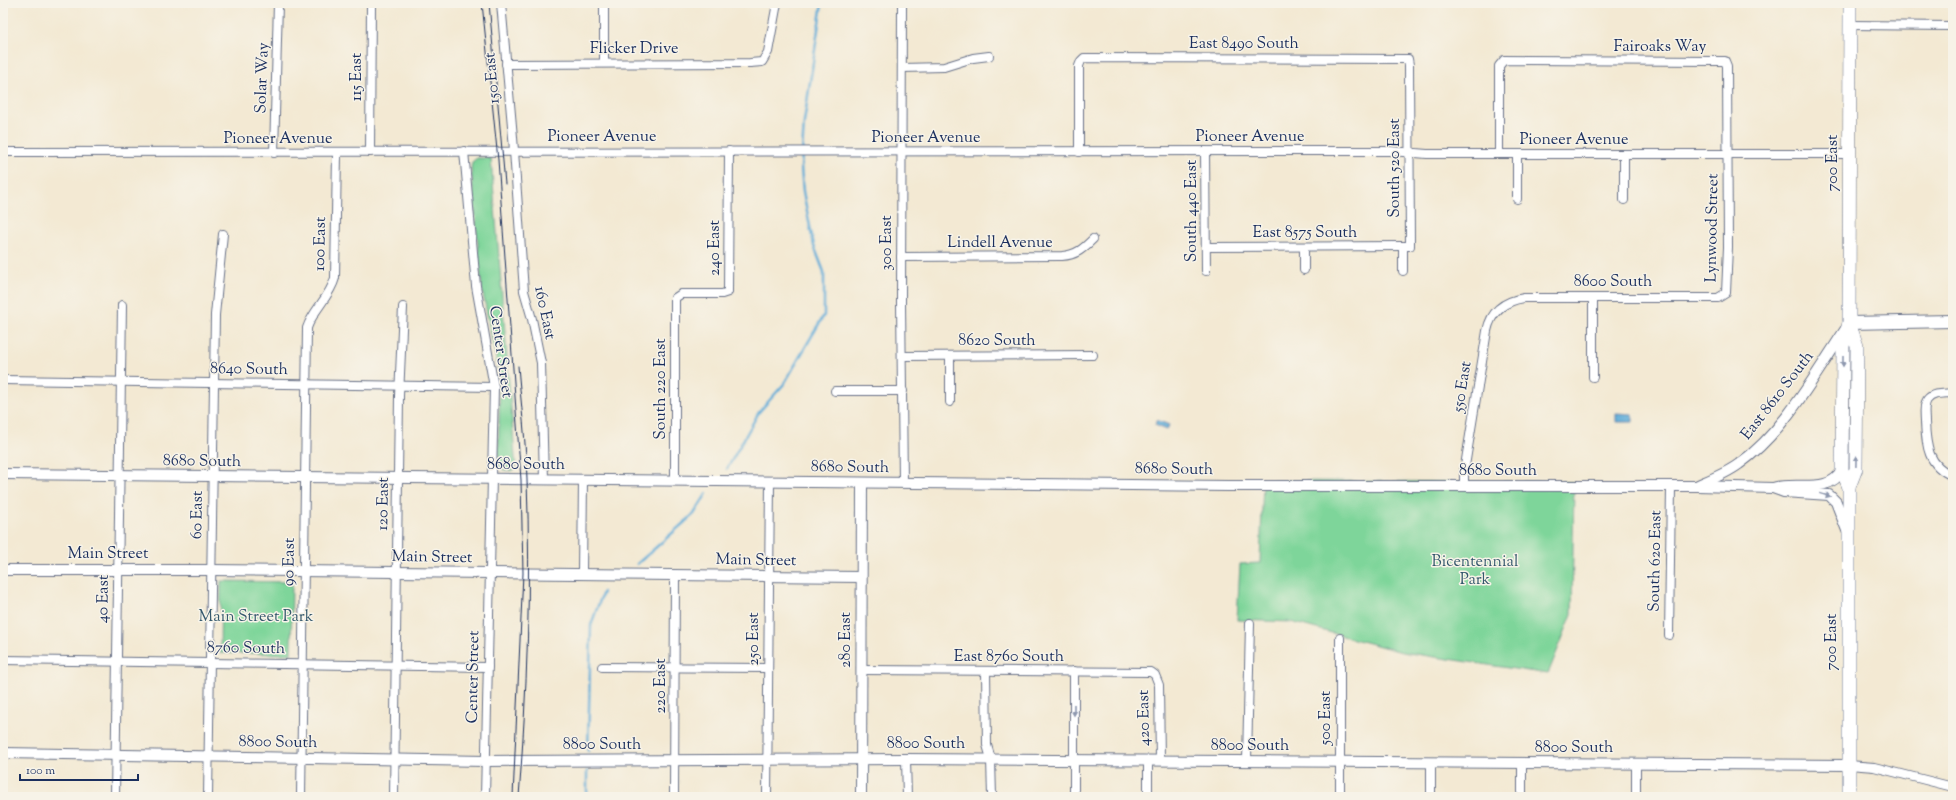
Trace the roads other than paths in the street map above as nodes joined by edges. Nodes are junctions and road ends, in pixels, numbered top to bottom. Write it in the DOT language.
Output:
graph roads {
  1 [pos="278,3"];
  2 [pos="371,3"];
  3 [pos="501,3"];
  4 [pos="604,3"];
  5 [pos="777,3"];
  6 [pos="902,3"];
  7 [pos="1850,3"];
  8 [pos="1850,25"];
  9 [pos="1953,26"];
  10 [pos="989,56"];
  11 [pos="1408,59"];
  12 [pos="604,63"];
  13 [pos="506,64"];
  14 [pos="902,68"];
  15 [pos="464,151"];
  16 [pos="513,151"];
  17 [pos="729,151"];
  18 [pos="1205,151"];
  19 [pos="3,152"];
  20 [pos="370,152"];
  21 [pos="901,152"];
  22 [pos="1079,152"];
  23 [pos="274,153"];
  24 [pos="337,153"];
  25 [pos="1409,153"];
  26 [pos="1499,154"];
  27 [pos="1517,154"];
  28 [pos="1624,154"];
  29 [pos="1728,154"];
  30 [pos="1850,154"];
  31 [pos="1517,200"];
  32 [pos="1624,200"];
  33 [pos="222,234"];
  34 [pos="1093,240"];
  35 [pos="1403,246"];
  36 [pos="1206,247"];
  37 [pos="1304,247"];
  38 [pos="901,257"];
  39 [pos="1304,270"];
  40 [pos="1206,271"];
  41 [pos="1403,271"];
  42 [pos="676,298"];
  43 [pos="1593,298"];
  44 [pos="1718,298"];
  45 [pos="1509,301"];
  46 [pos="122,305"];
  47 [pos="403,307"];
  48 [pos="1953,322"];
  49 [pos="1850,323"];
  50 [pos="307,328"];
  51 [pos="1093,355"];
  52 [pos="902,356"];
  53 [pos="950,356"];
  54 [pos="1593,377"];
  55 [pos="3,380"];
  56 [pos="121,382"];
  57 [pos="214,383"];
  58 [pos="306,384"];
  59 [pos="400,386"];
  60 [pos="494,387"];
  61 [pos="835,391"];
  62 [pos="902,392"];
  63 [pos="1953,393"];
  64 [pos="950,402"];
  65 [pos="1842,470"];
  66 [pos="3,474"];
  67 [pos="120,475"];
  68 [pos="1953,476"];
  69 [pos="212,477"];
  70 [pos="305,478"];
  71 [pos="398,479"];
  72 [pos="492,480"];
  73 [pos="544,480"];
  74 [pos="583,480"];
  75 [pos="675,480"];
  76 [pos="770,481"];
  77 [pos="862,483"];
  78 [pos="903,483"];
  79 [pos="1464,486"];
  80 [pos="1697,486"];
  81 [pos="1671,487"];
  82 [pos="1849,487"];
  83 [pos="1773,488"];
  84 [pos="1850,539"];
  85 [pos="118,569"];
  86 [pos="3,570"];
  87 [pos="211,570"];
  88 [pos="304,571"];
  89 [pos="397,572"];
  90 [pos="490,573"];
  91 [pos="582,574"];
  92 [pos="675,575"];
  93 [pos="768,576"];
  94 [pos="861,577"];
  95 [pos="1250,623"];
  96 [pos="1669,635"];
  97 [pos="1340,638"];
  98 [pos="3,660"];
  99 [pos="117,662"];
  100 [pos="210,663"];
  101 [pos="302,664"];
  102 [pos="395,665"];
  103 [pos="488,667"];
  104 [pos="602,667"];
  105 [pos="675,668"];
  106 [pos="768,668"];
  107 [pos="861,670"];
  108 [pos="986,671"];
  109 [pos="1074,671"];
  110 [pos="1155,675"];
  111 [pos="3,753"];
  112 [pos="116,755"];
  113 [pos="208,756"];
  114 [pos="301,758"];
  115 [pos="394,759"];
  116 [pos="861,759"];
  117 [pos="906,759"];
  118 [pos="990,759"];
  119 [pos="674,760"];
  120 [pos="768,760"];
  121 [pos="1074,760"];
  122 [pos="486,761"];
  123 [pos="1148,761"];
  124 [pos="1160,761"];
  125 [pos="1247,761"];
  126 [pos="1340,762"];
  127 [pos="1431,762"];
  128 [pos="1522,763"];
  129 [pos="1636,763"];
  130 [pos="1849,765"];
  131 [pos="1953,786"];
  132 [pos="115,797"];
  133 [pos="208,797"];
  134 [pos="301,797"];
  135 [pos="394,797"];
  136 [pos="485,797"];
  137 [pos="674,797"];
  138 [pos="767,797"];
  139 [pos="861,797"];
  140 [pos="907,797"];
  141 [pos="992,797"];
  142 [pos="1074,797"];
  143 [pos="1148,797"];
  144 [pos="1340,797"];
  145 [pos="1431,797"];
  146 [pos="1522,797"];
  147 [pos="1636,797"];
  148 [pos="1849,797"];
  1 -- 23 [label="street, Solar Way"];
  2 -- 20 [label="street, 115 East"];
  3 -- 13 [label="street, 150 East"];
  4 -- 12 [label="street"];
  5 -- 12 [label="street, Flicker Drive"];
  6 -- 14 [label="street, 300 East"];
  7 -- 8 [label="main road, 700 East"];
  8 -- 9 [label="street"];
  8 -- 30 [label="main road, 700 East"];
  10 -- 14 [label="street"];
  11 -- 22 [label="street, East 8490 South"];
  11 -- 25 [label="street, South 520 East"];
  12 -- 13 [label="street, Flicker Drive"];
  13 -- 16 [label="street, 150 East"];
  14 -- 21 [label="street, 300 East"];
  15 -- 16 [label="street, Pioneer Avenue"];
  15 -- 20 [label="street, Pioneer Avenue"];
  15 -- 60 [label="street, Center Street"];
  16 -- 17 [label="street, Pioneer Avenue"];
  16 -- 73 [label="street, 160 East"];
  17 -- 21 [label="street, Pioneer Avenue"];
  17 -- 42 [label="street, 240 East"];
  18 -- 22 [label="street, Pioneer Avenue"];
  18 -- 25 [label="street, Pioneer Avenue"];
  18 -- 36 [label="street, South 440 East"];
  19 -- 23 [label="street, Pioneer Avenue"];
  20 -- 24 [label="street, Pioneer Avenue"];
  21 -- 22 [label="street, Pioneer Avenue"];
  21 -- 38 [label="street, 300 East"];
  23 -- 24 [label="street, Pioneer Avenue"];
  24 -- 50 [label="street, 100 East"];
  25 -- 26 [label="street, Pioneer Avenue"];
  25 -- 35 [label="street, South 520 East"];
  26 -- 27 [label="street, Pioneer Avenue"];
  26 -- 29 [label="street, Fairoaks Way"];
  27 -- 28 [label="street, Pioneer Avenue"];
  27 -- 31 [label="street"];
  28 -- 29 [label="street, Pioneer Avenue"];
  28 -- 32 [label="street"];
  29 -- 30 [label="street, Pioneer Avenue"];
  29 -- 44 [label="street, Lynwood Street"];
  30 -- 49 [label="main road, 700 East"];
  33 -- 57 [label="street, 60 East"];
  34 -- 38 [label="street, Lindell Avenue"];
  35 -- 37 [label="street, East 8575 South"];
  35 -- 41 [label="street, South 520 East"];
  36 -- 37 [label="street, East 8575 South"];
  36 -- 40 [label="street, South 440 East"];
  37 -- 39 [label="street"];
  38 -- 52 [label="street, 300 East"];
  42 -- 75 [label="street, South 220 East"];
  43 -- 44 [label="street, 8600 South"];
  43 -- 45 [label="street, 8600 South"];
  43 -- 54 [label="street"];
  45 -- 79 [label="street, 550 East"];
  46 -- 56 [label="street, 40 East"];
  47 -- 59 [label="street, 120 East"];
  48 -- 49 [label="main road"];
  49 -- 65 [label="main road, 700 East, one-way"];
  49 -- 80 [label="street, East 8610 South"];
  82 -- 49 [label="main road, 700 East, one-way"];
  50 -- 58 [label="street, 90 East"];
  51 -- 53 [label="street, 8620 South"];
  52 -- 53 [label="street, 8620 South"];
  52 -- 62 [label="street, 300 East"];
  53 -- 64 [label="street"];
  55 -- 56 [label="street, 8640 South"];
  56 -- 57 [label="street, 8640 South"];
  56 -- 67 [label="street, 40 East"];
  57 -- 58 [label="street, 8640 South"];
  57 -- 69 [label="street, 60 East"];
  58 -- 59 [label="street, 8640 South"];
  58 -- 70 [label="street, 90 East"];
  59 -- 60 [label="street, 8640 South"];
  59 -- 71 [label="street, 120 East"];
  60 -- 72 [label="street, Center Street"];
  61 -- 62 [label="street"];
  62 -- 78 [label="street, 300 East"];
  63 -- 68 [label="street"];
  65 -- 82 [label="main road, 700 East"];
  65 -- 83 [label="street"];
  66 -- 67 [label="street, 8680 South"];
  67 -- 69 [label="street, 8680 South"];
  67 -- 85 [label="street, 40 East"];
  69 -- 70 [label="street, 8680 South"];
  69 -- 87 [label="street, 60 East"];
  70 -- 71 [label="street, 8680 South"];
  70 -- 88 [label="street, 90 East"];
  71 -- 72 [label="street, 8680 South"];
  71 -- 89 [label="street, 120 East"];
  72 -- 73 [label="street, 8680 South"];
  72 -- 90 [label="street, Center Street"];
  73 -- 74 [label="street, 8680 South"];
  74 -- 75 [label="street, 8680 South"];
  74 -- 91 [label="street"];
  75 -- 76 [label="street, 8680 South"];
  76 -- 77 [label="street, 8680 South"];
  76 -- 93 [label="street, 250 East"];
  77 -- 78 [label="street, 8680 South"];
  77 -- 94 [label="street, 280 East"];
  78 -- 79 [label="street, 8680 South"];
  79 -- 81 [label="street, 8680 South"];
  80 -- 81 [label="street, 8680 South"];
  80 -- 83 [label="street, 8680 South"];
  81 -- 96 [label="street, South 620 East"];
  82 -- 84 [label="main road, 700 East"];
  83 -- 84 [label="street, one-way"];
  84 -- 130 [label="main road, 700 East"];
  85 -- 86 [label="street, Main Street"];
  85 -- 87 [label="street, Main Street"];
  85 -- 99 [label="street, 40 East"];
  87 -- 88 [label="street, Main Street"];
  87 -- 100 [label="street, 60 East"];
  88 -- 89 [label="street, Main Street"];
  88 -- 101 [label="street, 90 East"];
  89 -- 90 [label="street, Main Street"];
  89 -- 102 [label="street, 120 East"];
  90 -- 91 [label="street, Main Street"];
  90 -- 103 [label="street, Center Street"];
  91 -- 92 [label="street, Main Street"];
  92 -- 93 [label="street, Main Street"];
  92 -- 105 [label="street, 220 East"];
  93 -- 94 [label="street, Main Street"];
  93 -- 106 [label="street, 250 East"];
  94 -- 107 [label="street, 280 East"];
  95 -- 125 [label="street"];
  97 -- 126 [label="street, 500 East"];
  98 -- 99 [label="street, 8760 South"];
  99 -- 100 [label="street, 8760 South"];
  99 -- 112 [label="street, 40 East"];
  100 -- 101 [label="street, 8760 South"];
  100 -- 113 [label="street, 60 East"];
  101 -- 102 [label="street, 8760 South"];
  101 -- 114 [label="street, 90 East"];
  102 -- 103 [label="street, 8760 South"];
  102 -- 115 [label="street, 120 East"];
  103 -- 122 [label="street, Center Street"];
  104 -- 105 [label="street"];
  105 -- 106 [label="street"];
  105 -- 119 [label="street, 220 East"];
  106 -- 120 [label="street, 250 East"];
  107 -- 108 [label="street, East 8760 South"];
  107 -- 116 [label="street, 280 East"];
  108 -- 109 [label="street, East 8760 South"];
  108 -- 118 [label="street"];
  109 -- 110 [label="street, East 8760 South"];
  109 -- 121 [label="street, one-way"];
  110 -- 124 [label="street, 420 East"];
  111 -- 112 [label="street, 8800 South"];
  112 -- 113 [label="street, 8800 South"];
  112 -- 132 [label="street, 40 East"];
  113 -- 114 [label="street, 8800 South"];
  113 -- 133 [label="street, 60 East"];
  114 -- 115 [label="street, 8800 South"];
  114 -- 134 [label="street, 90 East"];
  115 -- 122 [label="street, 8800 South"];
  115 -- 135 [label="street, 120 East"];
  116 -- 117 [label="street, 8800 South"];
  116 -- 120 [label="street, 8800 South"];
  116 -- 139 [label="street, 280 East"];
  117 -- 118 [label="street, 8800 South"];
  117 -- 140 [label="street"];
  118 -- 121 [label="street, 8800 South"];
  118 -- 141 [label="street"];
  119 -- 120 [label="street, 8800 South"];
  119 -- 122 [label="street, 8800 South"];
  119 -- 137 [label="street, 220 East"];
  120 -- 138 [label="street, 250 East"];
  121 -- 123 [label="street, 8800 South"];
  121 -- 142 [label="street"];
  122 -- 136 [label="street, Center Street"];
  123 -- 124 [label="street, 8800 South"];
  123 -- 143 [label="street"];
  124 -- 125 [label="street, 8800 South"];
  125 -- 126 [label="street, 8800 South"];
  126 -- 127 [label="street, 8800 South"];
  126 -- 144 [label="street, 500 East"];
  127 -- 128 [label="street, 8800 South"];
  127 -- 145 [label="street"];
  128 -- 129 [label="street, 8800 South"];
  128 -- 146 [label="street"];
  129 -- 130 [label="street, 8800 South"];
  129 -- 147 [label="street"];
  130 -- 131 [label="street"];
  130 -- 148 [label="main road, 700 East"];
}
